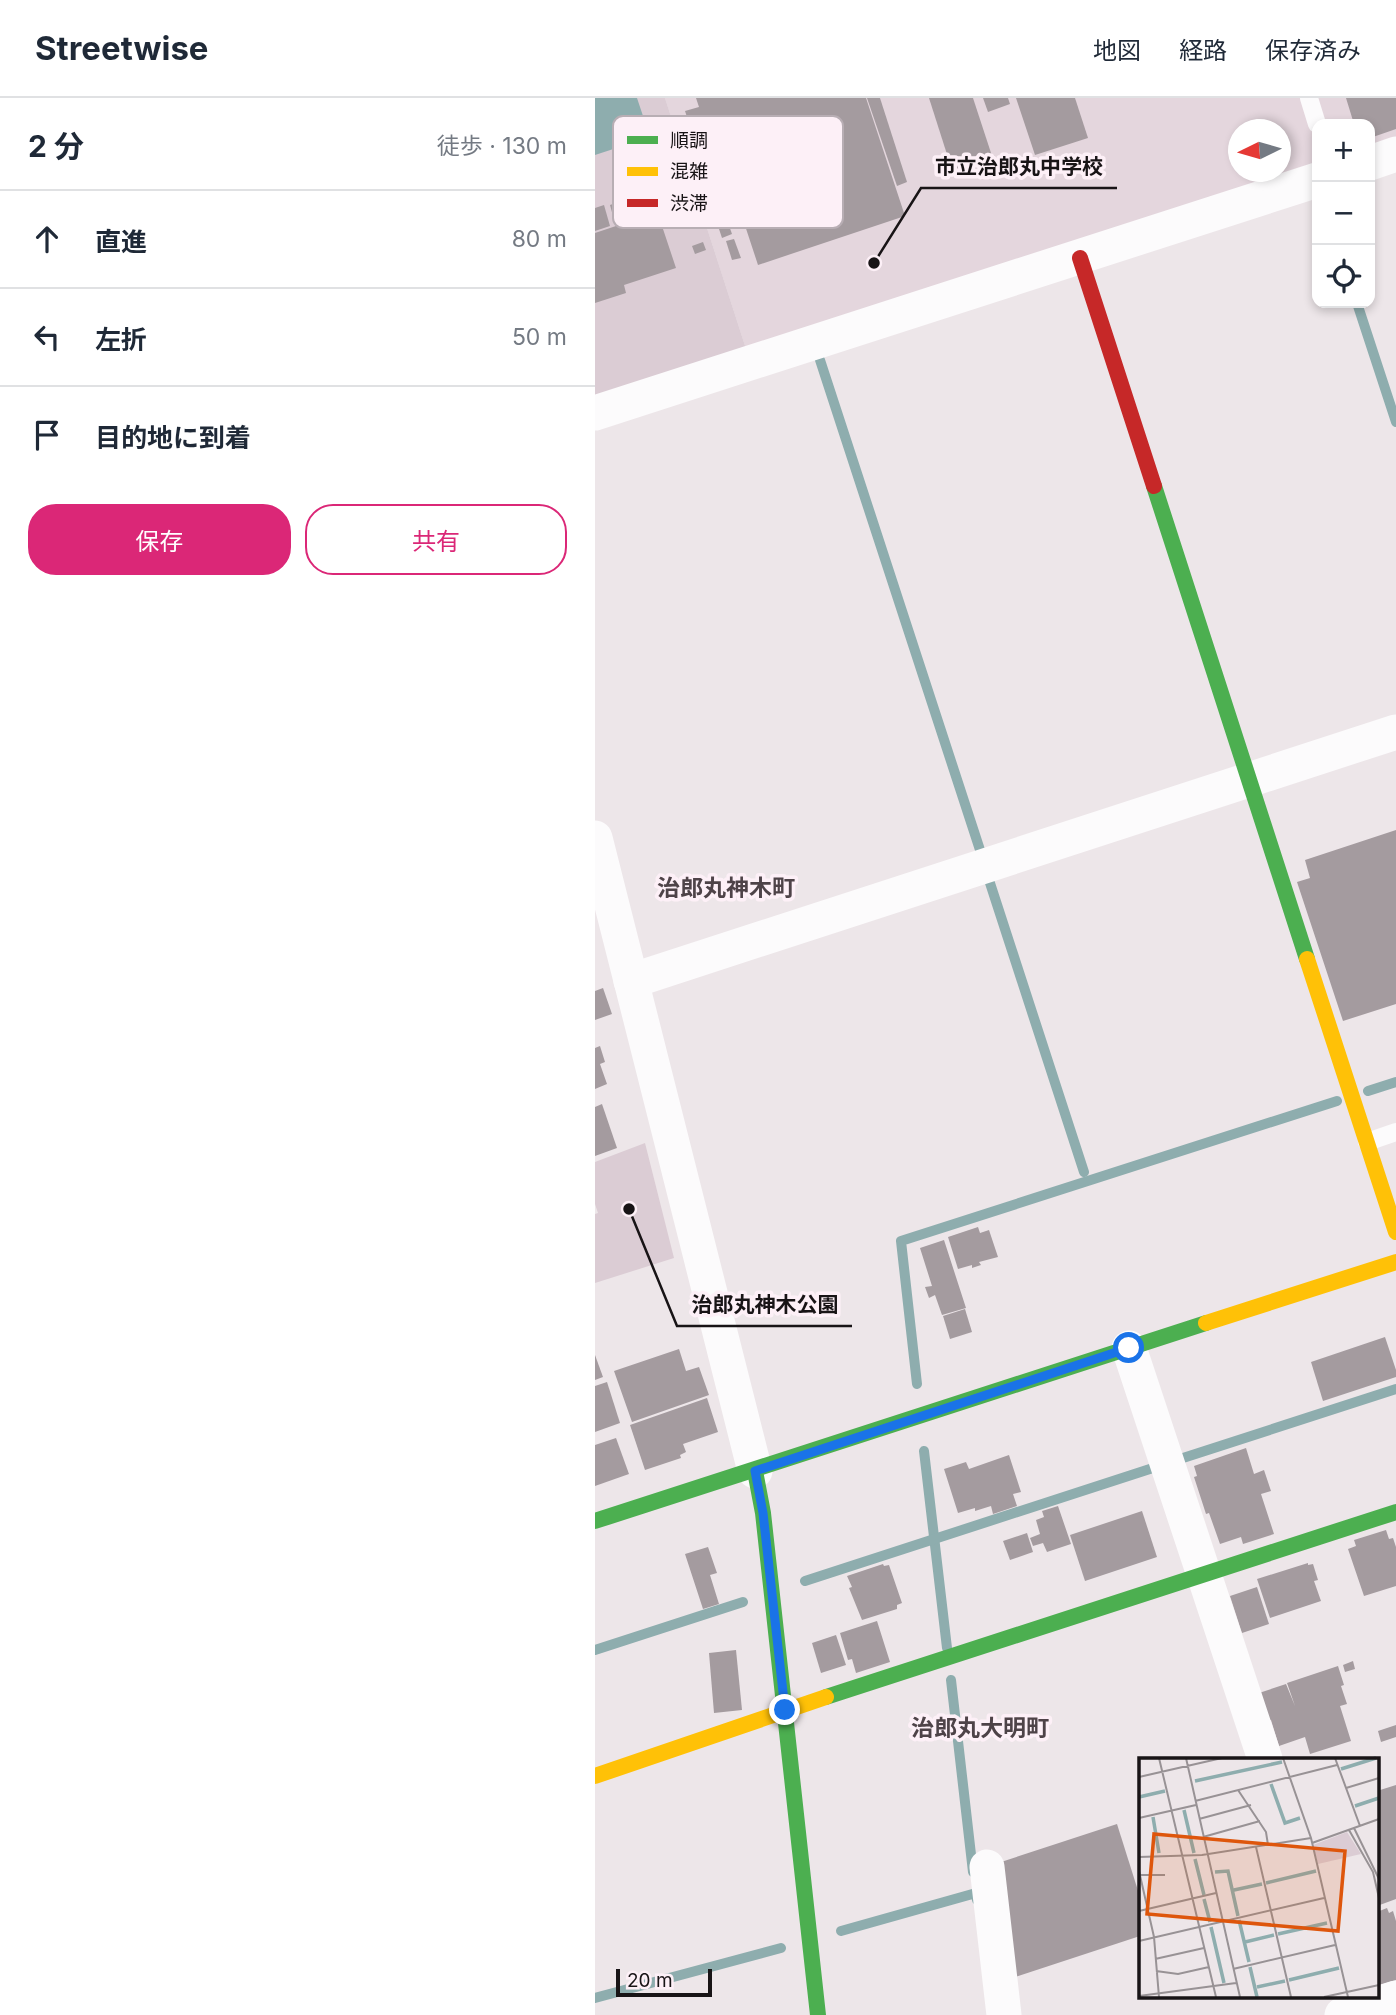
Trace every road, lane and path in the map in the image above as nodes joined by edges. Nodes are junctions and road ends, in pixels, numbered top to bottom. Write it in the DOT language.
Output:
graph roads {
  1 [pos="1309,98"];
  2 [pos="1315,119"];
  3 [pos="1396,154"];
  4 [pos="1375,161"];
  5 [pos="1312,182"];
  6 [pos="1080,258"];
  7 [pos="595,413"];
  8 [pos="1396,732"];
  9 [pos="1249,780"];
  10 [pos="597,856"];
  11 [pos="631,981"];
  12 [pos="1396,1132"];
  13 [pos="1367,1142"];
  14 [pos="1396,1233"];
  15 [pos="1396,1262"];
  16 [pos="1129,1348"];
  17 [pos="755,1471"];
  18 [pos="1396,1512"];
  19 [pos="595,1521"];
  20 [pos="1204,1574"];
  21 [pos="785,1710"];
  22 [pos="1265,1758"];
  23 [pos="595,1776"];
  24 [pos="988,1867"];
  25 [pos="1396,1998"];
  26 [pos="1345,2010"];
  27 [pos="818,2015"];
  28 [pos="1005,2015"];
  1 -- 2 [label="lane"];
  3 -- 4 [label="street"];
  5 -- 6 [label="street"];
  6 -- 7 [label="street"];
  6 -- 9 [label="street"];
  8 -- 9 [label="street"];
  9 -- 11 [label="street"];
  9 -- 13 [label="street"];
  10 -- 11 [label="street"];
  11 -- 17 [label="street"];
  12 -- 13 [label="lane"];
  13 -- 14 [label="street"];
  15 -- 16 [label="street"];
  16 -- 17 [label="street"];
  16 -- 20 [label="street"];
  17 -- 19 [label="street"];
  17 -- 21 [label="street"];
  18 -- 20 [label="street"];
  20 -- 21 [label="street"];
  20 -- 22 [label="street"];
  21 -- 23 [label="street"];
  21 -- 27 [label="street"];
  24 -- 28 [label="street"];
  25 -- 26 [label="street"];
}
